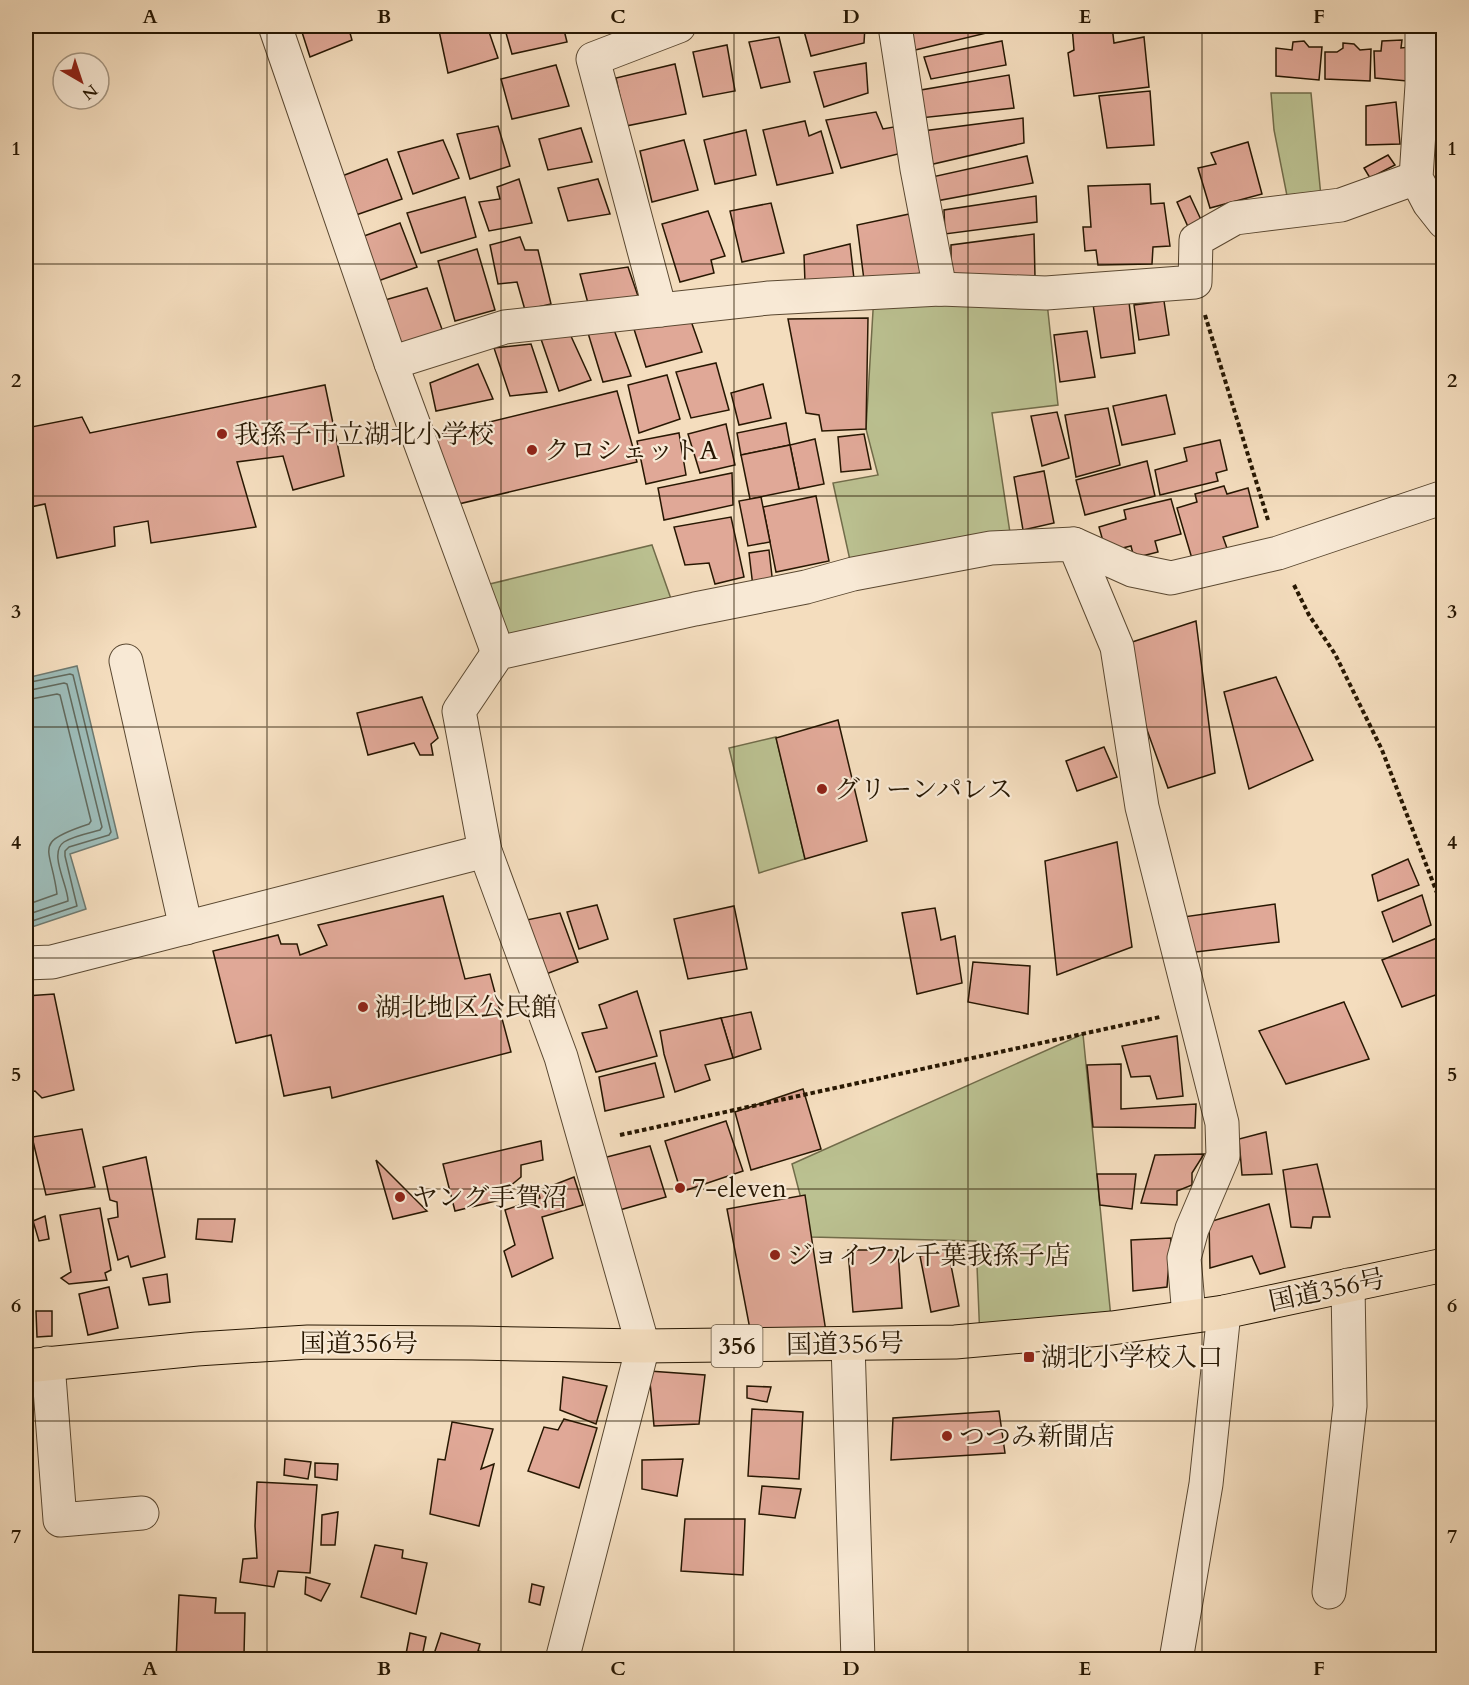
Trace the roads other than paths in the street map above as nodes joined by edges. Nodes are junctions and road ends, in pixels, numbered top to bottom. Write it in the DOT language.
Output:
graph roads {
  1 [pos="275,26"];
  2 [pos="679,26"];
  3 [pos="895,26"];
  4 [pos="1422,26"];
  5 [pos="1416,177"];
  6 [pos="1443,222"];
  7 [pos="940,289"];
  8 [pos="660,310"];
  9 [pos="392,363"];
  10 [pos="1443,497"];
  11 [pos="1074,544"];
  12 [pos="498,653"];
  13 [pos="126,661"];
  14 [pos="485,851"];
  15 [pos="186,928"];
  16 [pos="26,963"];
  17 [pos="1443,1265"];
  18 [pos="1348,1285"];
  19 [pos="1224,1312"];
  20 [pos="1189,1316"];
  21 [pos="848,1344"];
  22 [pos="643,1346"];
  23 [pos="37,1364"];
  24 [pos="142,1513"];
  25 [pos="1329,1592"];
  26 [pos="562,1659"];
  27 [pos="858,1659"];
  28 [pos="1176,1659"];
  1 -- 9 [label="street"];
  2 -- 8 [label="street"];
  3 -- 7 [label="street"];
  4 -- 5 [label="street"];
  5 -- 6 [label="street"];
  5 -- 7 [label="street"];
  7 -- 8 [label="street"];
  8 -- 9 [label="street"];
  9 -- 12 [label="street"];
  10 -- 11 [label="street"];
  11 -- 12 [label="street"];
  11 -- 20 [label="street"];
  12 -- 14 [label="street"];
  13 -- 15 [label="street"];
  14 -- 15 [label="street"];
  14 -- 22 [label="street"];
  15 -- 16 [label="street"];
  17 -- 18 [label="highway, 国道356号 / 356"];
  18 -- 19 [label="highway, 国道356号 / 356"];
  18 -- 25 [label="street"];
  19 -- 20 [label="highway, 国道356号 / 356"];
  19 -- 28 [label="street"];
  20 -- 21 [label="highway, 国道356号 / 356"];
  21 -- 22 [label="highway, 国道356号 / 356"];
  21 -- 27 [label="street"];
  22 -- 23 [label="highway, 国道356号 / 356"];
  22 -- 26 [label="street"];
  23 -- 24 [label="street"];
}
